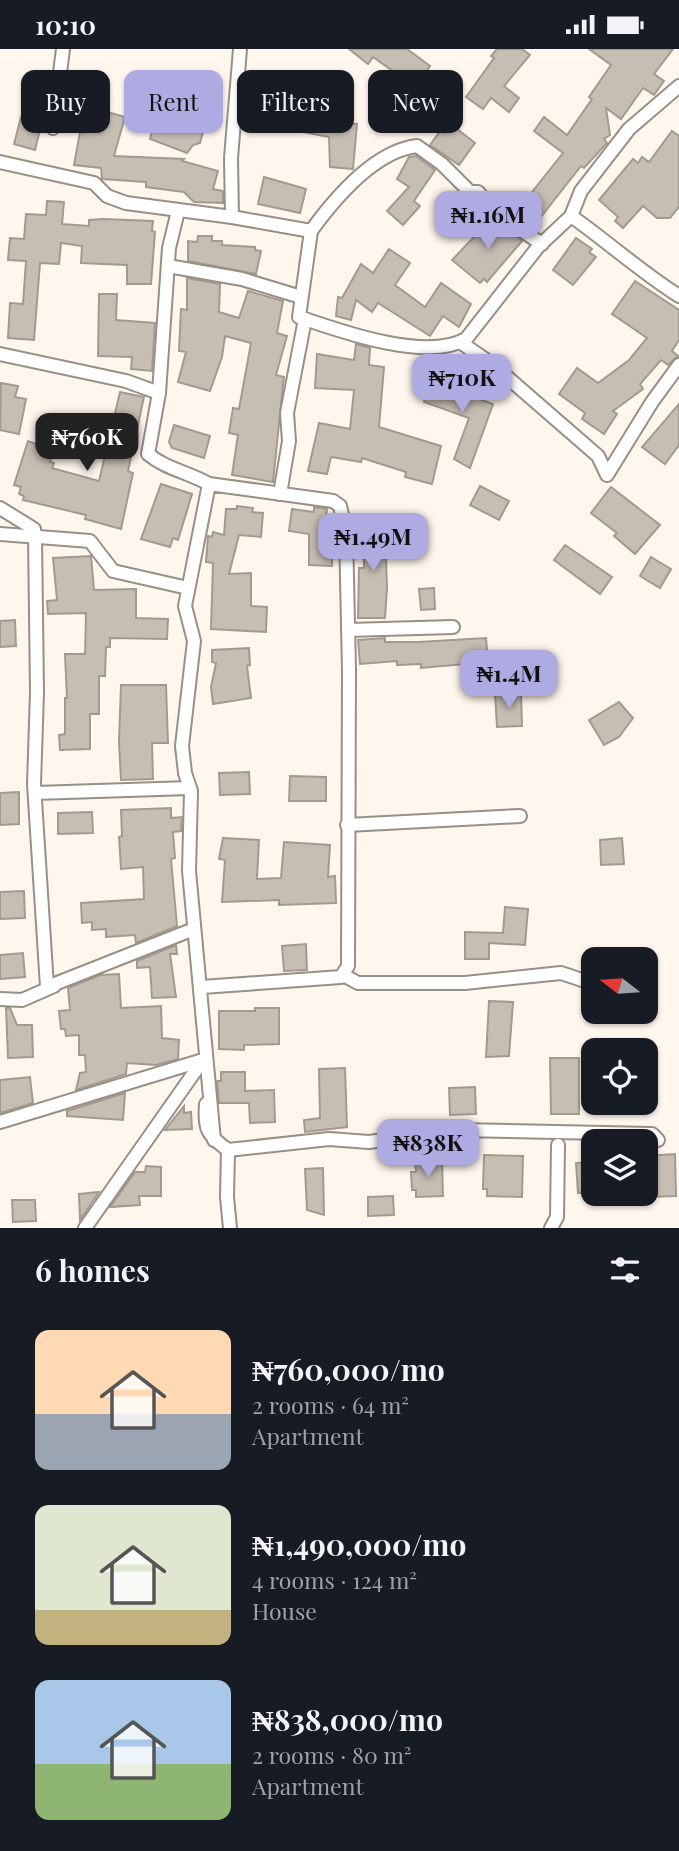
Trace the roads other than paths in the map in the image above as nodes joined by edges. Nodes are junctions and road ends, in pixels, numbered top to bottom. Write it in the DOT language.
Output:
graph roads {
  1 [pos="63,49"];
  2 [pos="240,49"];
  3 [pos="60,70"];
  4 [pos="679,86"];
  5 [pos="0,162"];
  6 [pos="178,211"];
  7 [pos="571,216"];
  8 [pos="232,217"];
  9 [pos="311,230"];
  10 [pos="542,244"];
  11 [pos="168,266"];
  12 [pos="679,296"];
  13 [pos="301,297"];
  14 [pos="305,319"];
  15 [pos="460,342"];
  16 [pos="0,354"];
  17 [pos="679,365"];
  18 [pos="159,393"];
  19 [pos="208,484"];
  20 [pos="280,493"];
  21 [pos="0,508"];
  22 [pos="0,534"];
  23 [pos="35,536"];
  24 [pos="188,588"];
  25 [pos="453,627"];
  26 [pos="348,630"];
  27 [pos="190,788"];
  28 [pos="35,793"];
  29 [pos="520,816"];
  30 [pos="347,825"];
  31 [pos="194,929"];
  32 [pos="345,976"];
  33 [pos="581,980"];
  34 [pos="201,987"];
  35 [pos="0,999"];
  36 [pos="203,1060"];
  37 [pos="0,1122"];
  38 [pos="581,1131"];
  39 [pos="214,1140"];
  40 [pos="558,1145"];
  41 [pos="228,1150"];
  42 [pos="85,1228"];
  43 [pos="230,1228"];
  44 [pos="551,1228"];
  1 -- 3 [label="street"];
  2 -- 8 [label="street"];
  4 -- 7 [label="street"];
  5 -- 6 [label="street"];
  6 -- 8 [label="street"];
  6 -- 11 [label="street"];
  7 -- 10 [label="street"];
  7 -- 12 [label="street"];
  8 -- 9 [label="street"];
  9 -- 10 [label="street"];
  9 -- 13 [label="street"];
  10 -- 15 [label="street"];
  11 -- 13 [label="street"];
  11 -- 18 [label="street"];
  13 -- 14 [label="street"];
  14 -- 15 [label="street"];
  14 -- 20 [label="street"];
  15 -- 17 [label="street"];
  16 -- 18 [label="street"];
  18 -- 19 [label="street"];
  19 -- 20 [label="street"];
  19 -- 24 [label="street"];
  20 -- 26 [label="street"];
  21 -- 23 [label="street"];
  22 -- 23 [label="street"];
  23 -- 24 [label="street"];
  23 -- 28 [label="street"];
  24 -- 27 [label="street"];
  25 -- 26 [label="street"];
  26 -- 30 [label="street"];
  27 -- 28 [label="street"];
  27 -- 34 [label="street"];
  28 -- 31 [label="street"];
  29 -- 30 [label="street"];
  30 -- 32 [label="street"];
  31 -- 35 [label="street"];
  31 -- 36 [label="street"];
  32 -- 33 [label="street"];
  32 -- 34 [label="street"];
  34 -- 39 [label="street"];
  36 -- 37 [label="street"];
  36 -- 39 [label="street"];
  36 -- 42 [label="street"];
  38 -- 41 [label="street"];
  39 -- 41 [label="street"];
  40 -- 44 [label="street"];
  41 -- 43 [label="street"];
}
